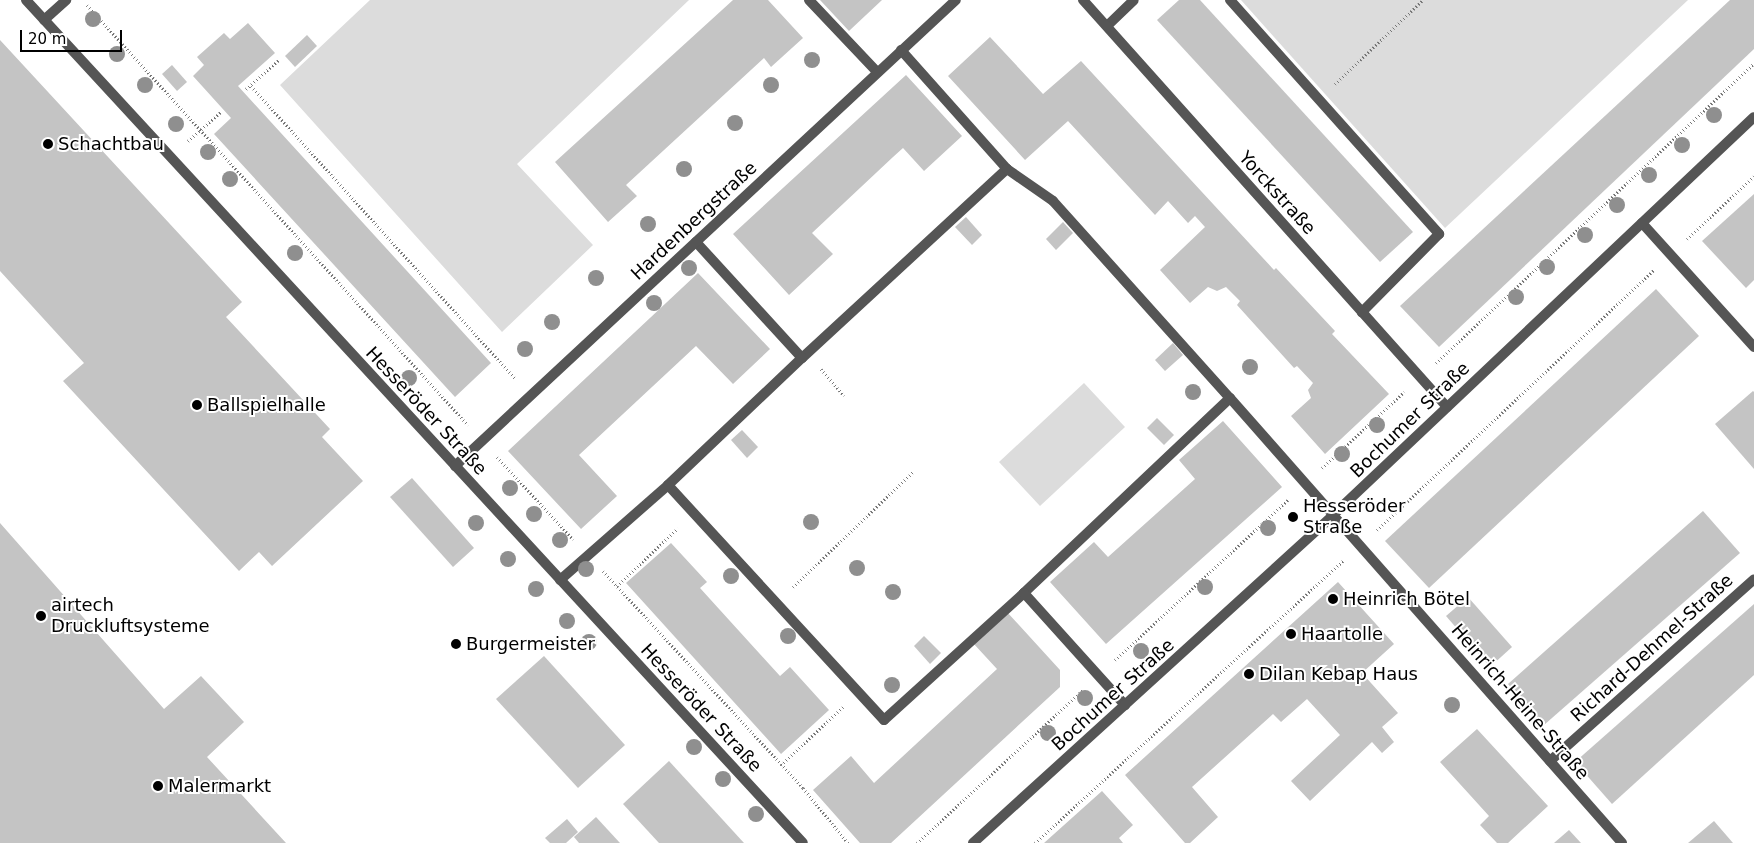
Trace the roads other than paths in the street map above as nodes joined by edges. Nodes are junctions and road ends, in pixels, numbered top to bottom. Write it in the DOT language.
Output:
graph roads {
  1 [pos="26,0"];
  2 [pos="66,0"];
  3 [pos="809,0"];
  4 [pos="956,0"];
  5 [pos="1083,0"];
  6 [pos="1134,0"];
  7 [pos="1230,0"];
  8 [pos="44,20"];
  9 [pos="1107,26"];
  10 [pos="901,50"];
  11 [pos="877,72"];
  12 [pos="1754,118"];
  13 [pos="1007,169"];
  14 [pos="1642,223"];
  15 [pos="696,242"];
  16 [pos="1362,312"];
  17 [pos="1754,347"];
  18 [pos="804,356"];
  19 [pos="1230,398"];
  20 [pos="1447,407"];
  21 [pos="455,466"];
  22 [pos="668,485"];
  23 [pos="1333,516"];
  24 [pos="1754,579"];
  25 [pos="560,580"];
  26 [pos="1024,593"];
  27 [pos="1126,706"];
  28 [pos="1550,761"];
  29 [pos="803,843"];
  30 [pos="974,843"];
  31 [pos="1622,843"];
  1 -- 8 [label="street, Hesseröder Straße"];
  2 -- 8 [label="street"];
  3 -- 11 [label="street"];
  4 -- 10 [label="street, Hardenbergstraße"];
  5 -- 9 [label="street, Yorckstraße"];
  6 -- 9 [label="street"];
  7 -- 16 [label="street"];
  8 -- 21 [label="street, Hesseröder Straße"];
  9 -- 16 [label="street, Yorckstraße"];
  10 -- 11 [label="street, Hardenbergstraße"];
  10 -- 13 [label="street, Heinrich-Heine-Straße"];
  11 -- 15 [label="street, Hardenbergstraße"];
  12 -- 14 [label="street, Bochumer Straße"];
  13 -- 18 [label="street"];
  13 -- 19 [label="street, Heinrich-Heine-Straße"];
  14 -- 17 [label="street"];
  14 -- 20 [label="street, Bochumer Straße"];
  15 -- 18 [label="street"];
  15 -- 21 [label="street, Hardenbergstraße"];
  16 -- 20 [label="street, Yorckstraße"];
  18 -- 22 [label="street"];
  19 -- 23 [label="street, Heinrich-Heine-Straße"];
  19 -- 26 [label="street"];
  20 -- 23 [label="street, Bochumer Straße"];
  21 -- 25 [label="street, Hesseröder Straße"];
  22 -- 25 [label="street"];
  22 -- 26 [label="street"];
  23 -- 27 [label="street, Bochumer Straße"];
  23 -- 28 [label="street, Heinrich-Heine-Straße"];
  24 -- 28 [label="street, Richard-Dehmel-Straße"];
  25 -- 29 [label="street, Hesseröder Straße"];
  26 -- 27 [label="street"];
  27 -- 30 [label="street, Bochumer Straße"];
  28 -- 31 [label="street, Heinrich-Heine-Straße"];
}
